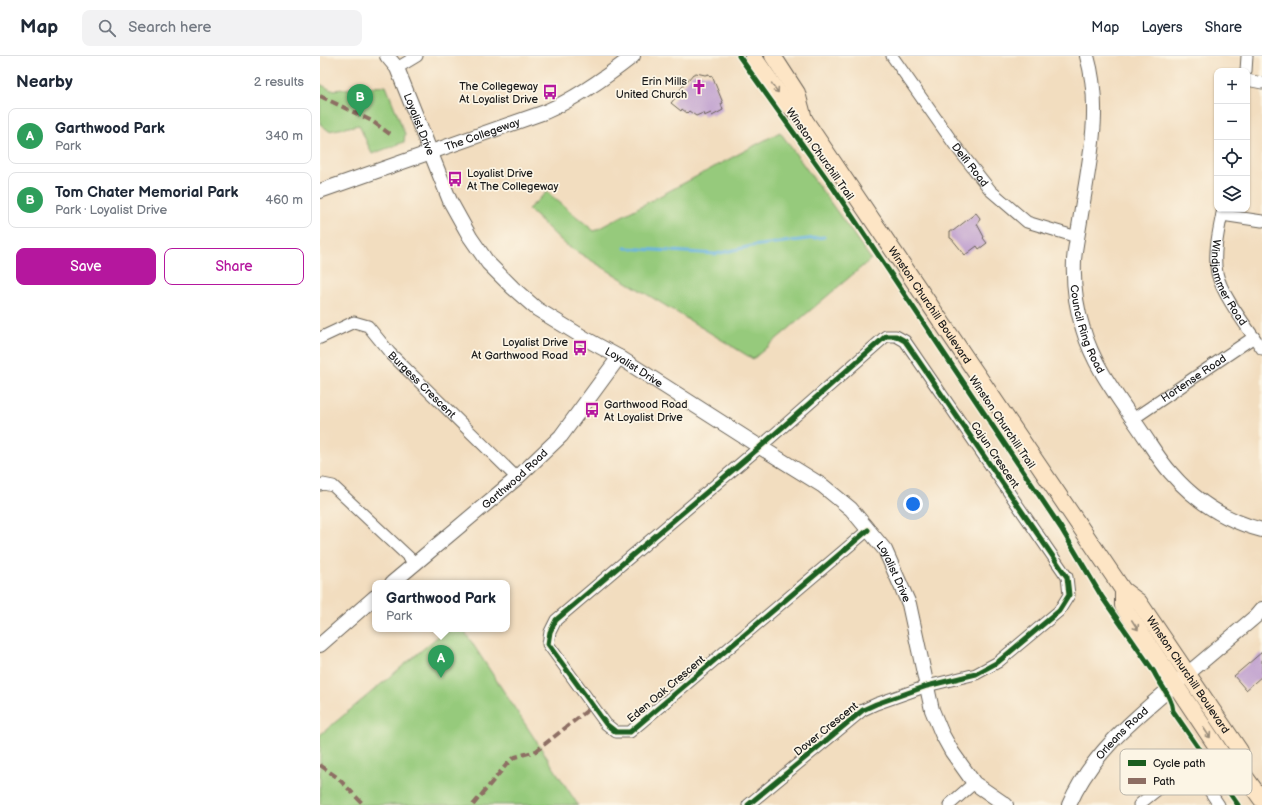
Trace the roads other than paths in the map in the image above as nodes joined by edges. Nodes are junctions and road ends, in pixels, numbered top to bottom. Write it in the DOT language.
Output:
graph roads {
  1 [pos="387,56"];
  2 [pos="417,56"];
  3 [pos="633,56"];
  4 [pos="753,56"];
  5 [pos="773,56"];
  6 [pos="892,56"];
  7 [pos="1087,56"];
  8 [pos="1248,56"];
  9 [pos="397,68"];
  10 [pos="1246,68"];
  11 [pos="1250,81"];
  12 [pos="1262,83"];
  13 [pos="804,119"];
  14 [pos="431,153"];
  15 [pos="320,191"];
  16 [pos="1222,212"];
  17 [pos="1262,221"];
  18 [pos="1077,237"];
  19 [pos="1254,336"];
  20 [pos="320,338"];
  21 [pos="1262,349"];
  22 [pos="619,357"];
  23 [pos="1133,418"];
  24 [pos="760,447"];
  25 [pos="517,478"];
  26 [pos="320,485"];
  27 [pos="868,530"];
  28 [pos="1262,530"];
  29 [pos="414,563"];
  30 [pos="395,580"];
  31 [pos="1123,590"];
  32 [pos="372,601"];
  33 [pos="1262,609"];
  34 [pos="320,645"];
  35 [pos="1188,674"];
  36 [pos="1175,685"];
  37 [pos="927,686"];
  38 [pos="1218,749"];
  39 [pos="1239,749"];
  40 [pos="974,783"];
  41 [pos="1252,786"];
  42 [pos="1150,795"];
  43 [pos="1212,795"];
  44 [pos="1262,800"];
  45 [pos="748,805"];
  46 [pos="949,805"];
  47 [pos="1006,805"];
  48 [pos="1069,805"];
  49 [pos="1140,805"];
  50 [pos="1219,805"];
  1 -- 9 [label="street, Loyalist Drive"];
  2 -- 9 [label="street"];
  3 -- 14 [label="street, The Collegeway"];
  4 -- 13 [label="main road, Winston Churchill Boulevard, one-way"];
  5 -- 13 [label="main road, Winston Churchill Boulevard"];
  6 -- 18 [label="street, Delfi Road"];
  7 -- 18 [label="street, Council Ring Road"];
  8 -- 10 [label="street"];
  9 -- 14 [label="street, Loyalist Drive"];
  11 -- 12 [label="street"];
  13 -- 31 [label="main road, Winston Churchill Boulevard"];
  14 -- 15 [label="street, The Collegeway"];
  14 -- 22 [label="street, Loyalist Drive"];
  16 -- 17 [label="street"];
  16 -- 19 [label="street, Windjammer Road"];
  18 -- 23 [label="street, Council Ring Road"];
  19 -- 21 [label="street, Windjammer Road"];
  19 -- 23 [label="street, Hortense Road"];
  20 -- 25 [label="street, Burgess Crescent"];
  22 -- 24 [label="street, Loyalist Drive"];
  22 -- 25 [label="street, Garthwood Road"];
  23 -- 28 [label="street, Council Ring Road"];
  24 -- 27 [label="street, Loyalist Drive"];
  24 -- 27 [label="street, Eden Oak Crescent"];
  24 -- 37 [label="street, Cajun Crescent"];
  25 -- 29 [label="street, Garthwood Road"];
  26 -- 29 [label="street"];
  27 -- 37 [label="street, Loyalist Drive"];
  29 -- 30 [label="street, Garthwood Road"];
  31 -- 35 [label="main road, Winston Churchill Boulevard"];
  31 -- 36 [label="main road, Winston Churchill Boulevard, one-way"];
  32 -- 34 [label="street"];
  33 -- 35 [label="street, Orleans Road"];
  35 -- 36 [label="street, Orleans Road"];
  35 -- 39 [label="main road, Winston Churchill Boulevard"];
  36 -- 38 [label="main road, Winston Churchill Boulevard, one-way"];
  36 -- 48 [label="street, Orleans Road"];
  37 -- 40 [label="street, Loyalist Drive"];
  37 -- 45 [label="street, Dover Crescent"];
  40 -- 46 [label="street"];
  40 -- 47 [label="street, Loyalist Drive"];
  41 -- 44 [label="main road, Winston Churchill Boulevard"];
  42 -- 49 [label="street"];
  43 -- 50 [label="street"];
}
